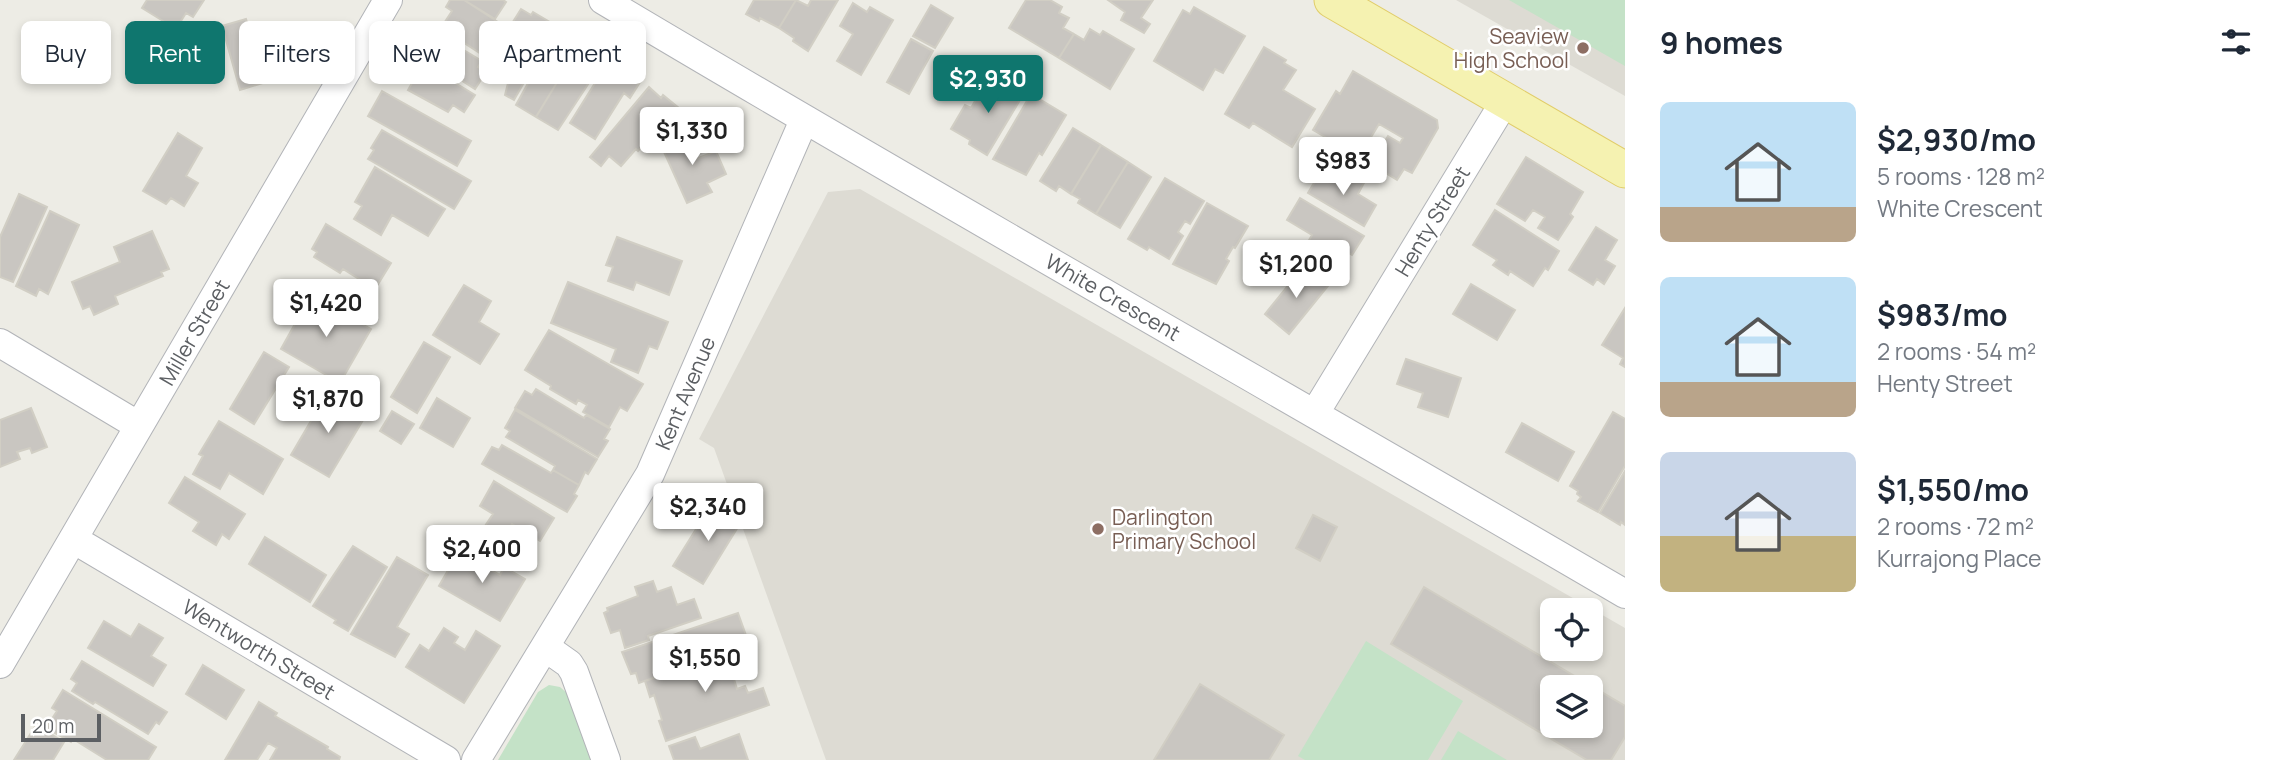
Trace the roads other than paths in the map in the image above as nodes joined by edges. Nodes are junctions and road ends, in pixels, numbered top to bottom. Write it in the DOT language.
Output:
graph roads {
  1 [pos="603,0"];
  2 [pos="1332,0"];
  3 [pos="380,3"];
  4 [pos="1505,101"];
  5 [pos="804,120"];
  6 [pos="1625,170"];
  7 [pos="0,344"];
  8 [pos="1315,413"];
  9 [pos="139,426"];
  10 [pos="73,539"];
  11 [pos="1625,594"];
  12 [pos="545,646"];
  13 [pos="0,664"];
  14 [pos="446,760"];
  15 [pos="476,760"];
  16 [pos="607,760"];
  1 -- 5 [label="street, White Crescent"];
  2 -- 4 [label="main road"];
  3 -- 9 [label="street, Miller Street"];
  4 -- 6 [label="main road"];
  4 -- 8 [label="street, Henty Street"];
  5 -- 8 [label="street, White Crescent"];
  5 -- 12 [label="street, Kent Avenue"];
  7 -- 9 [label="street"];
  8 -- 11 [label="street, White Crescent"];
  9 -- 10 [label="street, Miller Street"];
  10 -- 13 [label="street, Miller Street"];
  10 -- 14 [label="street, Wentworth Street"];
  12 -- 15 [label="street, Kent Avenue"];
  12 -- 16 [label="street"];
}
